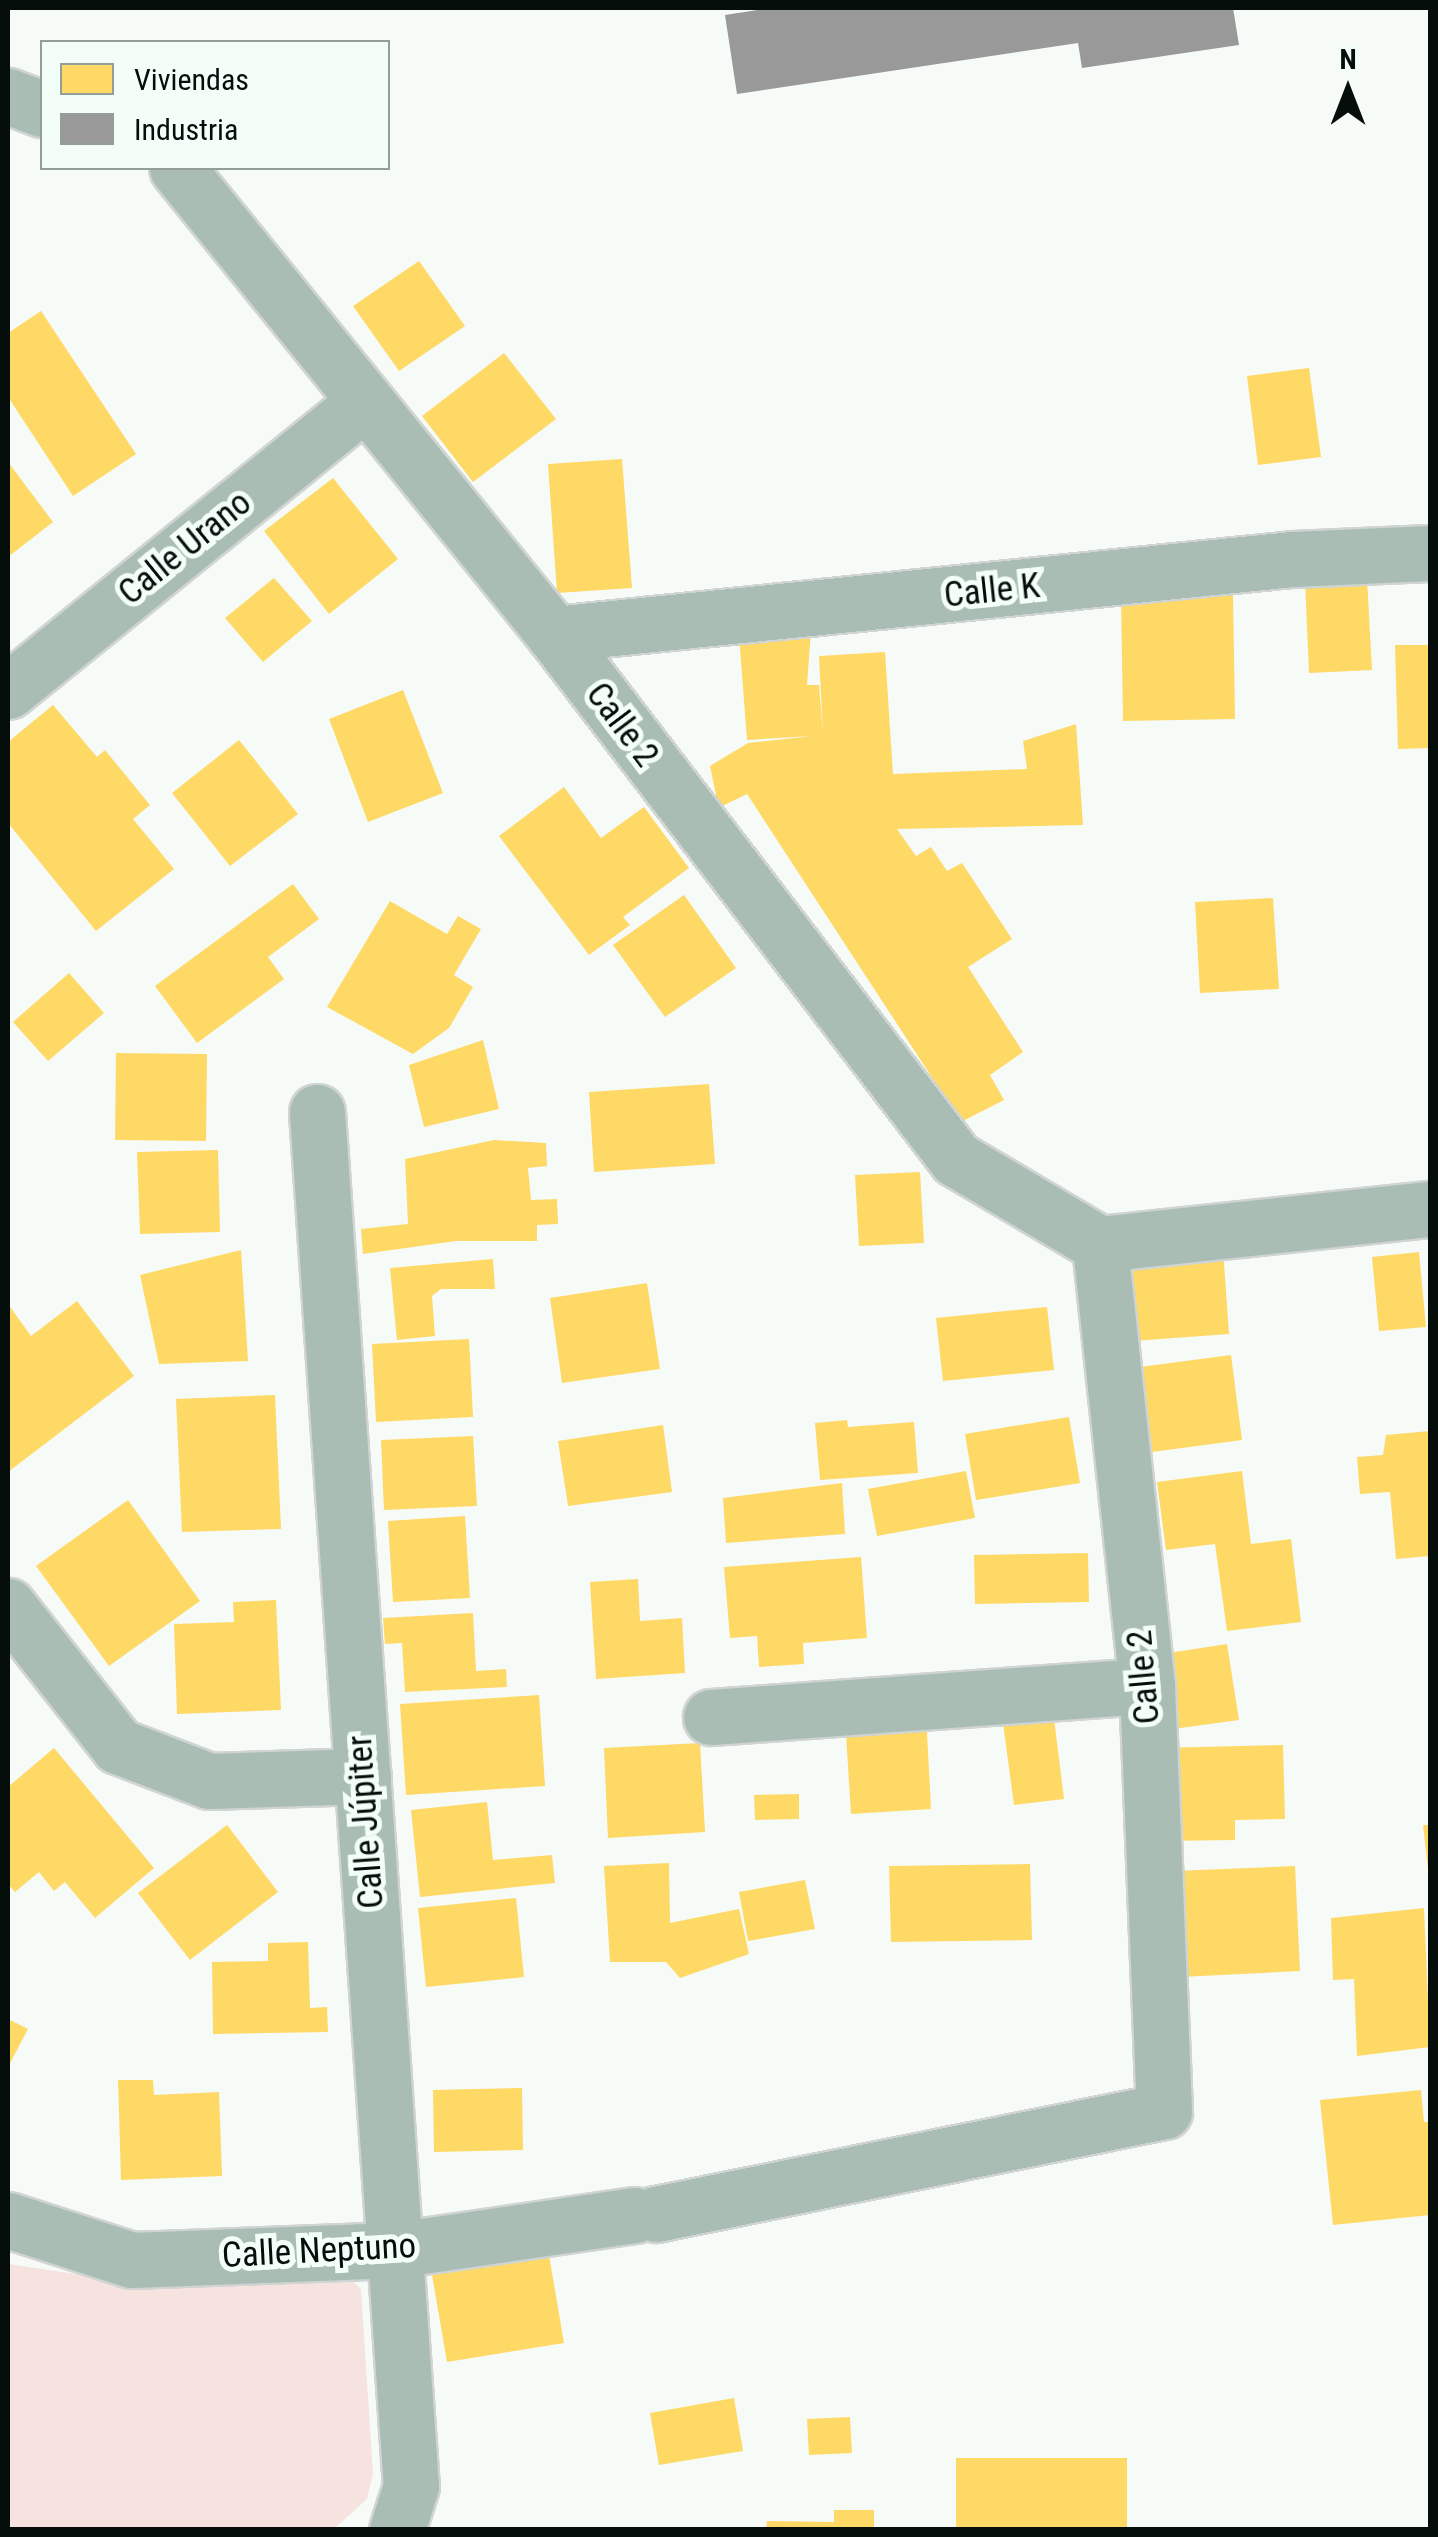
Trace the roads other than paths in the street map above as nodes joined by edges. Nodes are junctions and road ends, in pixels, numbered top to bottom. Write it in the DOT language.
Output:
graph roads {
  1 [pos="8,96"];
  2 [pos="40,108"];
  3 [pos="179,170"];
  4 [pos="362,404"];
  5 [pos="1430,553"];
  6 [pos="554,634"];
  7 [pos="8,692"];
  8 [pos="317,1112"];
  9 [pos="1430,1208"];
  10 [pos="1100,1244"];
  11 [pos="8,1606"];
  12 [pos="1146,1686"];
  13 [pos="711,1717"];
  14 [pos="363,1776"];
  15 [pos="1164,2111"];
  16 [pos="8,2220"];
  17 [pos="395,2250"];
  18 [pos="396,2530"];
  1 -- 2 [label="street"];
  3 -- 4 [label="street, Calle 2"];
  4 -- 6 [label="street, Calle 2"];
  4 -- 7 [label="street, Calle Urano"];
  5 -- 6 [label="street, Calle K"];
  6 -- 10 [label="street, Calle 2"];
  8 -- 14 [label="street, Calle Júpiter"];
  9 -- 10 [label="street"];
  10 -- 12 [label="street, Calle 2"];
  11 -- 14 [label="street"];
  12 -- 13 [label="street"];
  12 -- 15 [label="street, Calle 2"];
  14 -- 17 [label="street, Calle Júpiter"];
  15 -- 17 [label="street, Calle Neptuno"];
  16 -- 17 [label="street, Calle Neptuno"];
  17 -- 18 [label="street, Calle Júpiter"];
}
